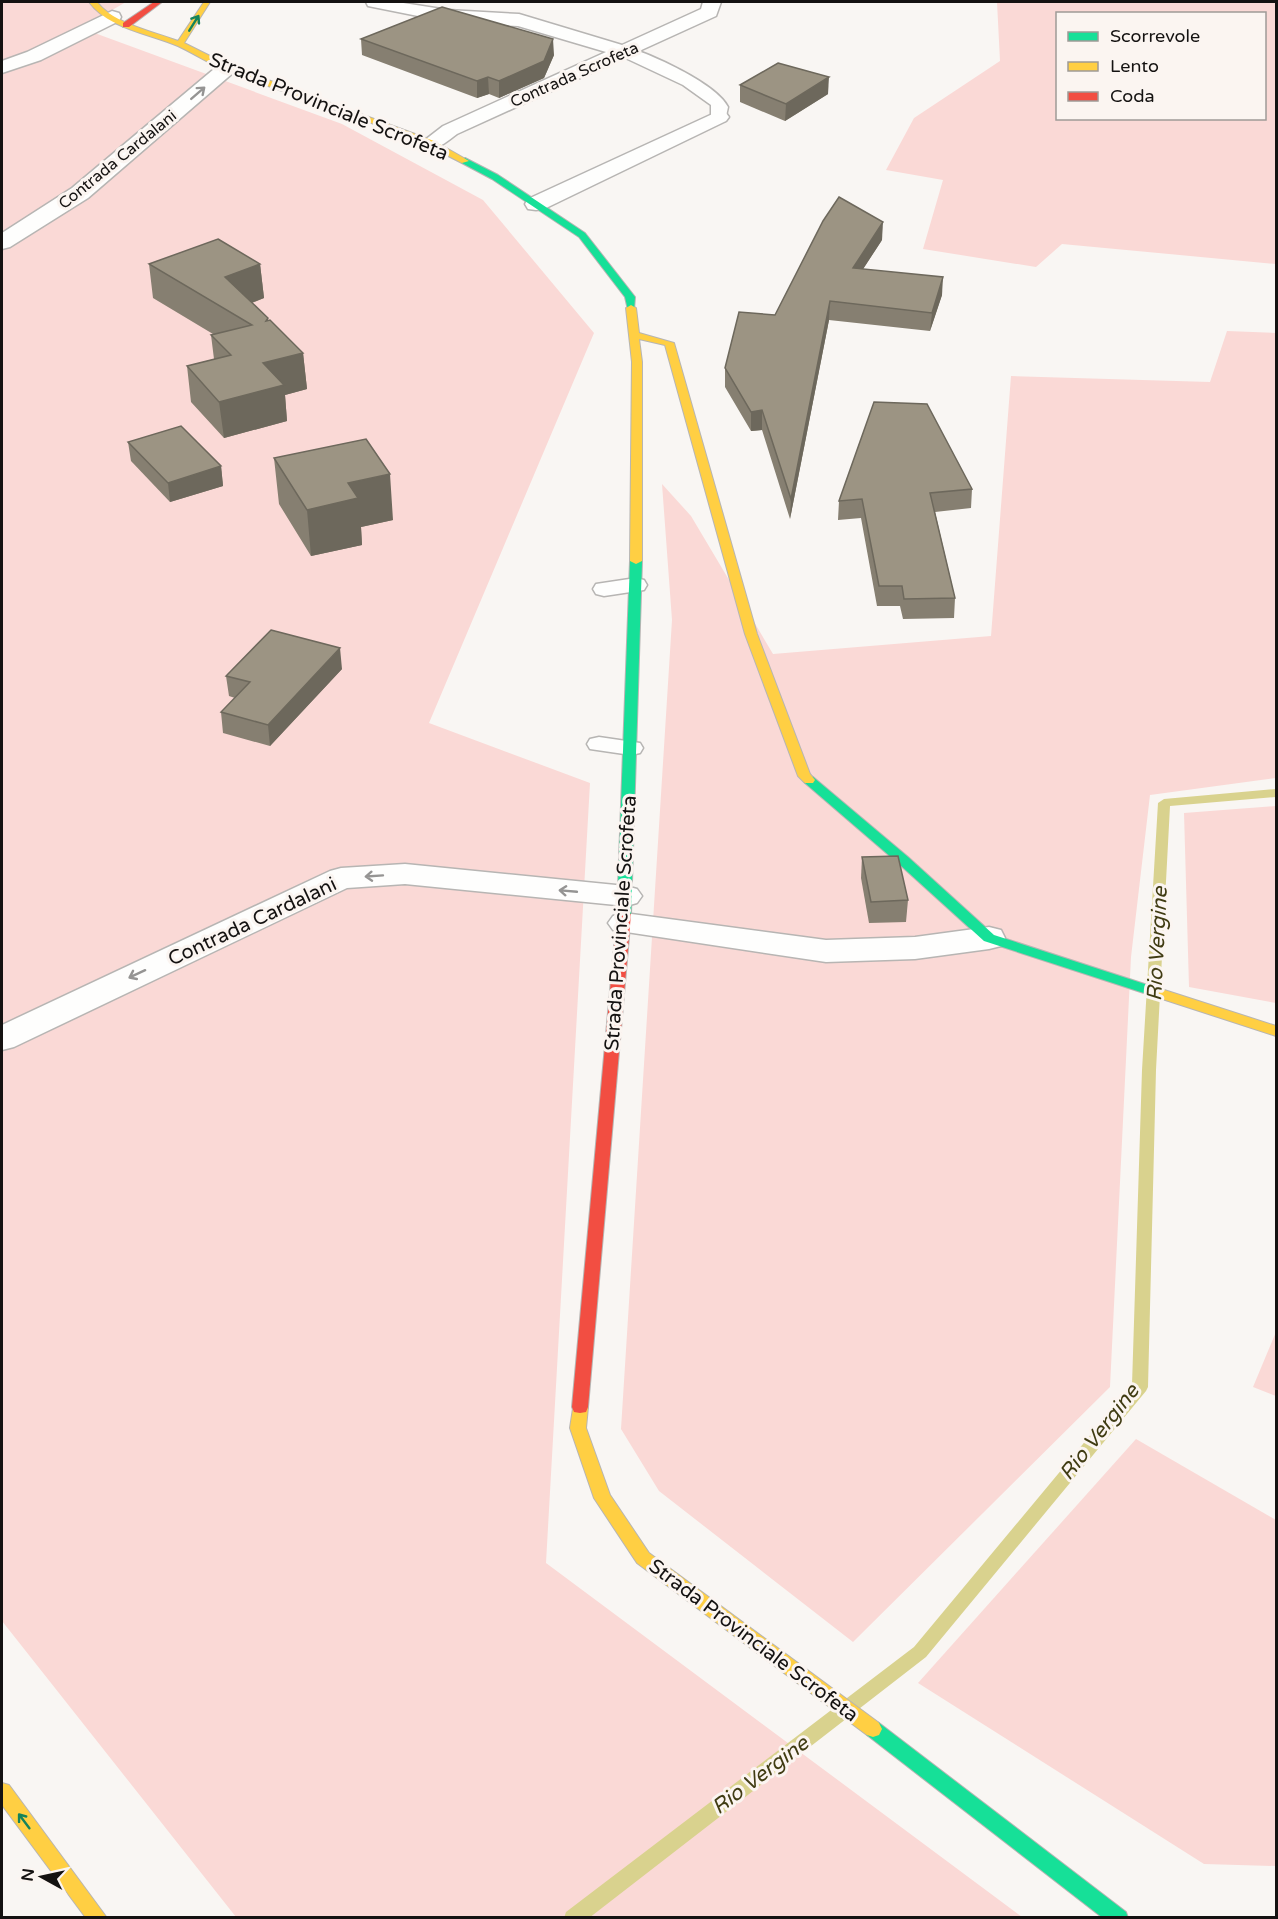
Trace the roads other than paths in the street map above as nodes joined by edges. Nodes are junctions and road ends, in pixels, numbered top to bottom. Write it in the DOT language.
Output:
graph roads {
  1 [pos="93,2"];
  2 [pos="158,2"];
  3 [pos="207,2"];
  4 [pos="712,2"];
  5 [pos="386,3"];
  6 [pos="119,21"];
  7 [pos="180,44"];
  8 [pos="623,51"];
  9 [pos="2,67"];
  10 [pos="227,68"];
  11 [pos="719,117"];
  12 [pos="431,144"];
  13 [pos="536,204"];
  14 [pos="2,242"];
  15 [pos="634,335"];
  16 [pos="636,585"];
  17 [pos="604,589"];
  18 [pos="599,744"];
  19 [pos="631,748"];
  20 [pos="625,909"];
  21 [pos="989,938"];
  22 [pos="1276,1031"];
  23 [pos="2,1039"];
  24 [pos="2,1791"];
  25 [pos="98,1917"];
  26 [pos="1119,1917"];
  1 -- 6 [label="main road, Strada Provinciale Scrofeta"];
  2 -- 6 [label="main road"];
  7 -- 3 [label="main road, one-way"];
  4 -- 8 [label="street, Contrada Scrofeta"];
  5 -- 8 [label="street"];
  6 -- 7 [label="main road, Strada Provinciale Scrofeta"];
  6 -- 9 [label="street"];
  7 -- 10 [label="main road, Strada Provinciale Scrofeta"];
  8 -- 11 [label="lane"];
  8 -- 12 [label="street, Contrada Scrofeta"];
  10 -- 12 [label="main road, Strada Provinciale Scrofeta"];
  14 -- 10 [label="street, Contrada Cardalani, one-way"];
  11 -- 13 [label="street"];
  12 -- 13 [label="main road, Strada Provinciale Scrofeta"];
  13 -- 15 [label="main road, Strada Provinciale Scrofeta"];
  15 -- 16 [label="main road, Strada Provinciale Scrofeta"];
  15 -- 21 [label="main road"];
  16 -- 17 [label="lane"];
  16 -- 19 [label="main road, Strada Provinciale Scrofeta"];
  18 -- 19 [label="lane"];
  19 -- 20 [label="main road, Strada Provinciale Scrofeta"];
  20 -- 21 [label="street, Contrada Cardalani"];
  20 -- 23 [label="street, Contrada Cardalani, one-way"];
  20 -- 26 [label="main road, Strada Provinciale Scrofeta"];
  21 -- 22 [label="main road"];
  25 -- 24 [label="main road, one-way"];
}
